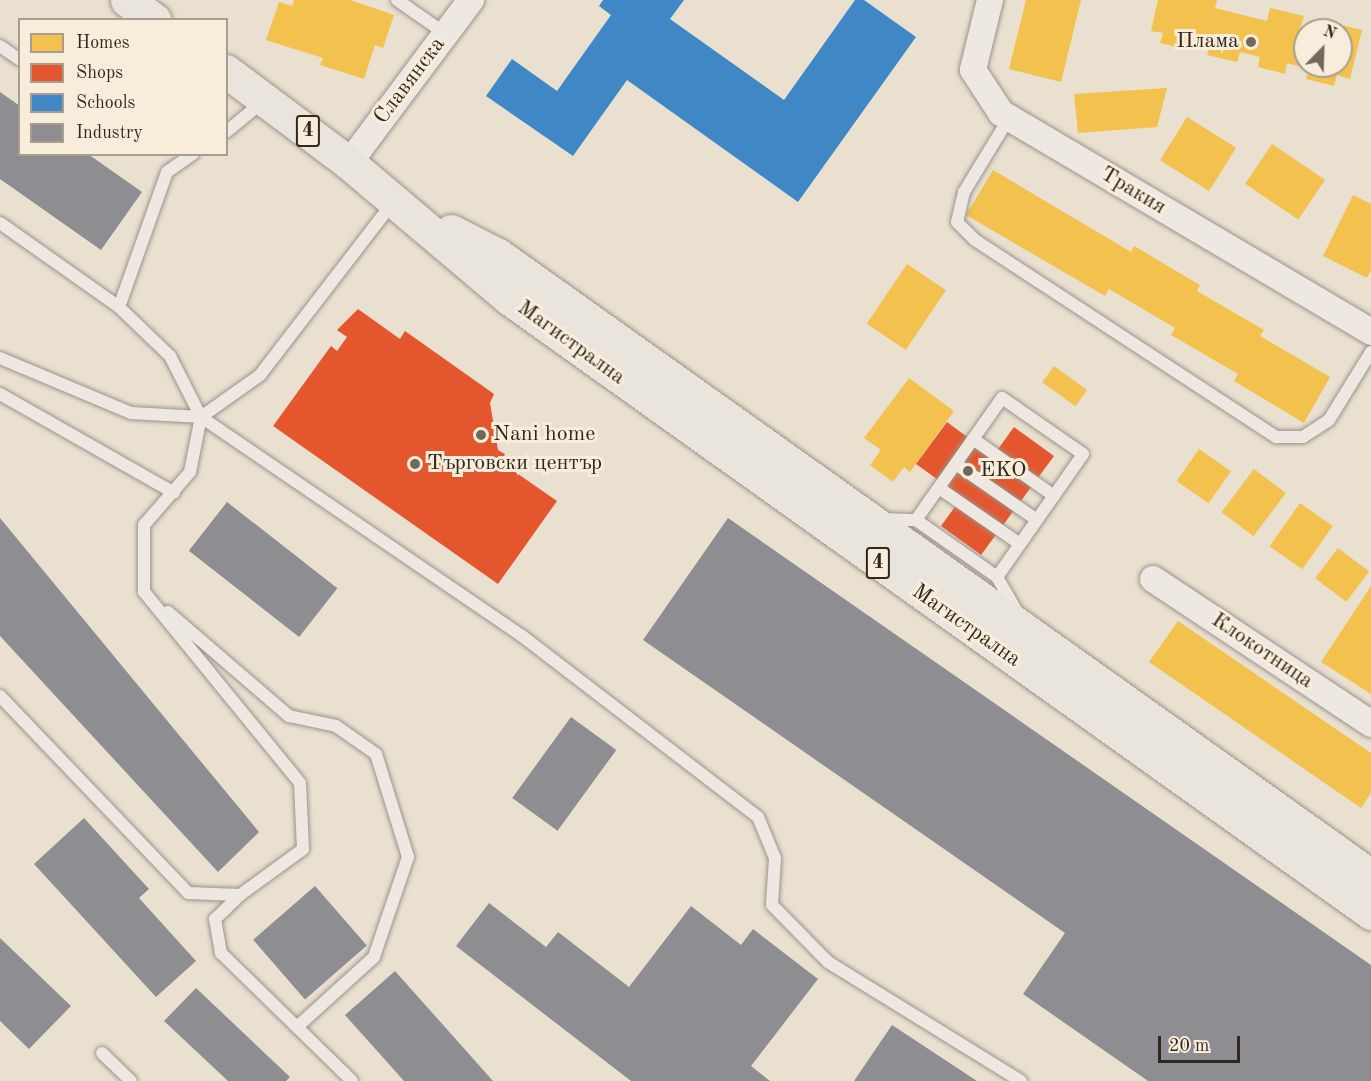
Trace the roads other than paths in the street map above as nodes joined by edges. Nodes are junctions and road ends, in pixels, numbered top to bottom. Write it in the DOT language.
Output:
graph roads {
  1 [pos="127,0"];
  2 [pos="398,0"];
  3 [pos="471,0"];
  4 [pos="990,0"];
  5 [pos="152,18"];
  6 [pos="446,34"];
  7 [pos="0,46"];
  8 [pos="18,59"];
  9 [pos="228,72"];
  10 [pos="266,99"];
  11 [pos="1009,118"];
  12 [pos="229,130"];
  13 [pos="190,156"];
  14 [pos="349,163"];
  15 [pos="394,200"];
  16 [pos="0,223"];
  17 [pos="119,307"];
  18 [pos="1371,332"];
  19 [pos="1371,352"];
  20 [pos="0,357"];
  21 [pos="0,394"];
  22 [pos="201,417"];
  23 [pos="973,439"];
  24 [pos="956,464"];
  25 [pos="939,488"];
  26 [pos="174,493"];
  27 [pos="1054,496"];
  28 [pos="867,519"];
  29 [pos="916,520"];
  30 [pos="1037,520"];
  31 [pos="1020,544"];
  32 [pos="998,577"];
  33 [pos="1153,579"];
  34 [pos="144,592"];
  35 [pos="1031,636"];
  36 [pos="0,696"];
  37 [pos="1371,724"];
  38 [pos="1340,852"];
  39 [pos="1371,866"];
  40 [pos="1371,876"];
  41 [pos="240,895"];
  42 [pos="1371,913"];
  43 [pos="297,1028"];
  44 [pos="102,1053"];
  45 [pos="131,1081"];
  46 [pos="352,1081"];
  47 [pos="1021,1081"];
  1 -- 5 [label="main road"];
  2 -- 6 [label="lane"];
  3 -- 6 [label="street, Славянска"];
  4 -- 11 [label="street, Тракия"];
  6 -- 14 [label="street, Славянска"];
  7 -- 8 [label="lane"];
  9 -- 10 [label="main road, Магистрална / 4"];
  10 -- 12 [label="lane"];
  10 -- 14 [label="main road, Магистрална / 4"];
  11 -- 18 [label="street, Тракия"];
  11 -- 19 [label="lane"];
  13 -- 17 [label="lane"];
  14 -- 15 [label="main road, Магистрална / 4"];
  15 -- 22 [label="lane"];
  15 -- 28 [label="main road, Магистрална / 4"];
  15 -- 42 [label="main road, Магистрална / 4"];
  16 -- 17 [label="lane"];
  17 -- 22 [label="lane"];
  20 -- 22 [label="lane"];
  21 -- 26 [label="lane"];
  22 -- 26 [label="lane"];
  22 -- 47 [label="lane"];
  23 -- 24 [label="lane"];
  23 -- 27 [label="lane"];
  23 -- 27 [label="lane"];
  24 -- 25 [label="lane"];
  24 -- 30 [label="lane"];
  25 -- 29 [label="lane"];
  25 -- 31 [label="lane"];
  26 -- 34 [label="lane"];
  27 -- 30 [label="lane"];
  28 -- 29 [label="lane"];
  28 -- 35 [label="main road, Магистрална / 4"];
  29 -- 32 [label="lane"];
  30 -- 31 [label="lane"];
  31 -- 32 [label="lane"];
  32 -- 35 [label="lane"];
  33 -- 37 [label="street, Клокотница"];
  34 -- 41 [label="lane"];
  34 -- 43 [label="lane"];
  35 -- 38 [label="main road, Магистрална / 4"];
  36 -- 41 [label="lane"];
  38 -- 39 [label="main road"];
  38 -- 40 [label="main road, Магистрална / 4"];
  41 -- 43 [label="lane"];
  43 -- 46 [label="lane"];
  44 -- 45 [label="lane"];
}
